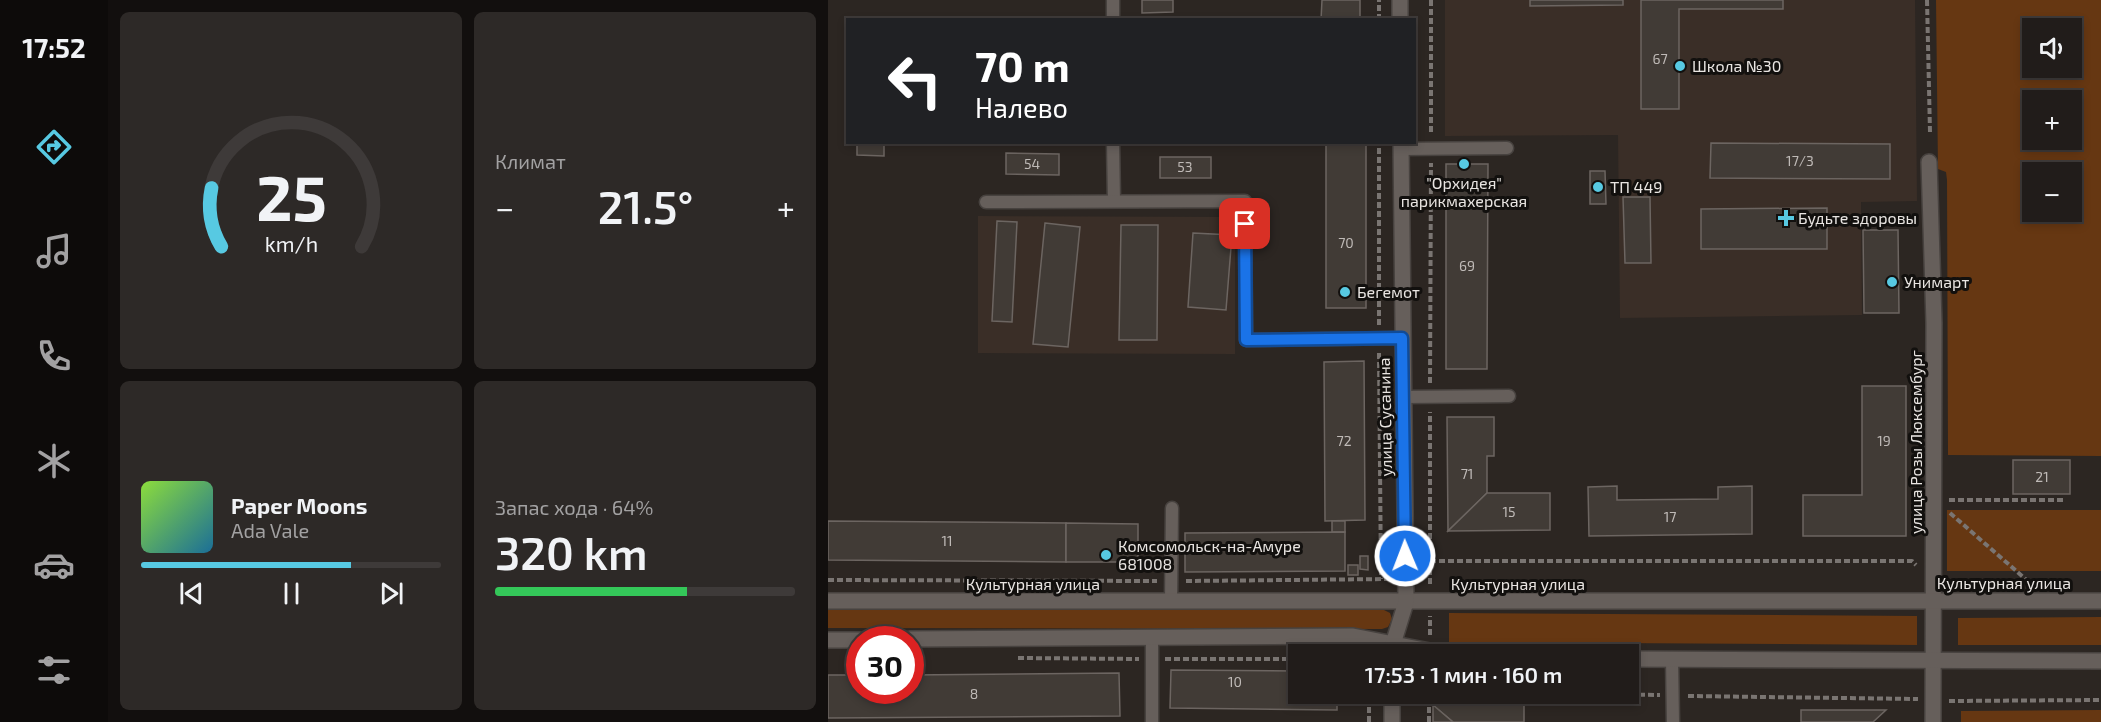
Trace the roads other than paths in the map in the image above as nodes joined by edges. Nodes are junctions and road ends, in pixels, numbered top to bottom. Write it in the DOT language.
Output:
graph roads {
  1 [pos="1113,0"];
  2 [pos="1400,0"];
  3 [pos="1113,18"];
  4 [pos="1400,18"];
  5 [pos="1113,144"];
  6 [pos="1401,146"];
  7 [pos="1507,148"];
  8 [pos="1929,162"];
  9 [pos="1114,201"];
  10 [pos="986,202"];
  11 [pos="1402,338"];
  12 [pos="1509,396"];
  13 [pos="1403,397"];
  14 [pos="1172,508"];
  15 [pos="828,601"];
  16 [pos="2101,601"];
  17 [pos="1172,602"];
  18 [pos="1406,602"];
  19 [pos="1934,602"];
  20 [pos="1152,638"];
  21 [pos="846,639"];
  22 [pos="924,639"];
  23 [pos="828,640"];
  24 [pos="1378,644"];
  25 [pos="1394,644"];
  26 [pos="1639,659"];
  27 [pos="1672,659"];
  28 [pos="1933,661"];
  29 [pos="2101,661"];
  30 [pos="1392,704"];
  31 [pos="1152,722"];
  32 [pos="1392,722"];
  33 [pos="1673,722"];
  34 [pos="1933,722"];
  1 -- 3 [label="lane"];
  2 -- 4 [label="street"];
  5 -- 9 [label="lane"];
  6 -- 7 [label="lane"];
  6 -- 11 [label="street, улица Сусанина"];
  8 -- 19 [label="street, улица Розы Люксембург"];
  9 -- 10 [label="lane"];
  9 -- 11 [label="lane"];
  11 -- 13 [label="street, улица Сусанина"];
  12 -- 13 [label="lane"];
  13 -- 18 [label="street, улица Сусанина"];
  14 -- 17 [label="lane"];
  15 -- 17 [label="street, Культурная улица"];
  16 -- 19 [label="street, Культурная улица"];
  17 -- 18 [label="street, Культурная улица"];
  18 -- 19 [label="street, Культурная улица"];
  18 -- 25 [label="street, улица Сусанина"];
  19 -- 28 [label="street, улица Розы Люксембург"];
  20 -- 22 [label="street"];
  20 -- 24 [label="street"];
  20 -- 31 [label="lane"];
  21 -- 23 [label="street"];
  26 -- 27 [label="street"];
  27 -- 28 [label="street"];
  27 -- 33 [label="lane"];
  28 -- 29 [label="street"];
  28 -- 34 [label="street, улица Розы Люксембург"];
  30 -- 32 [label="street"];
}
